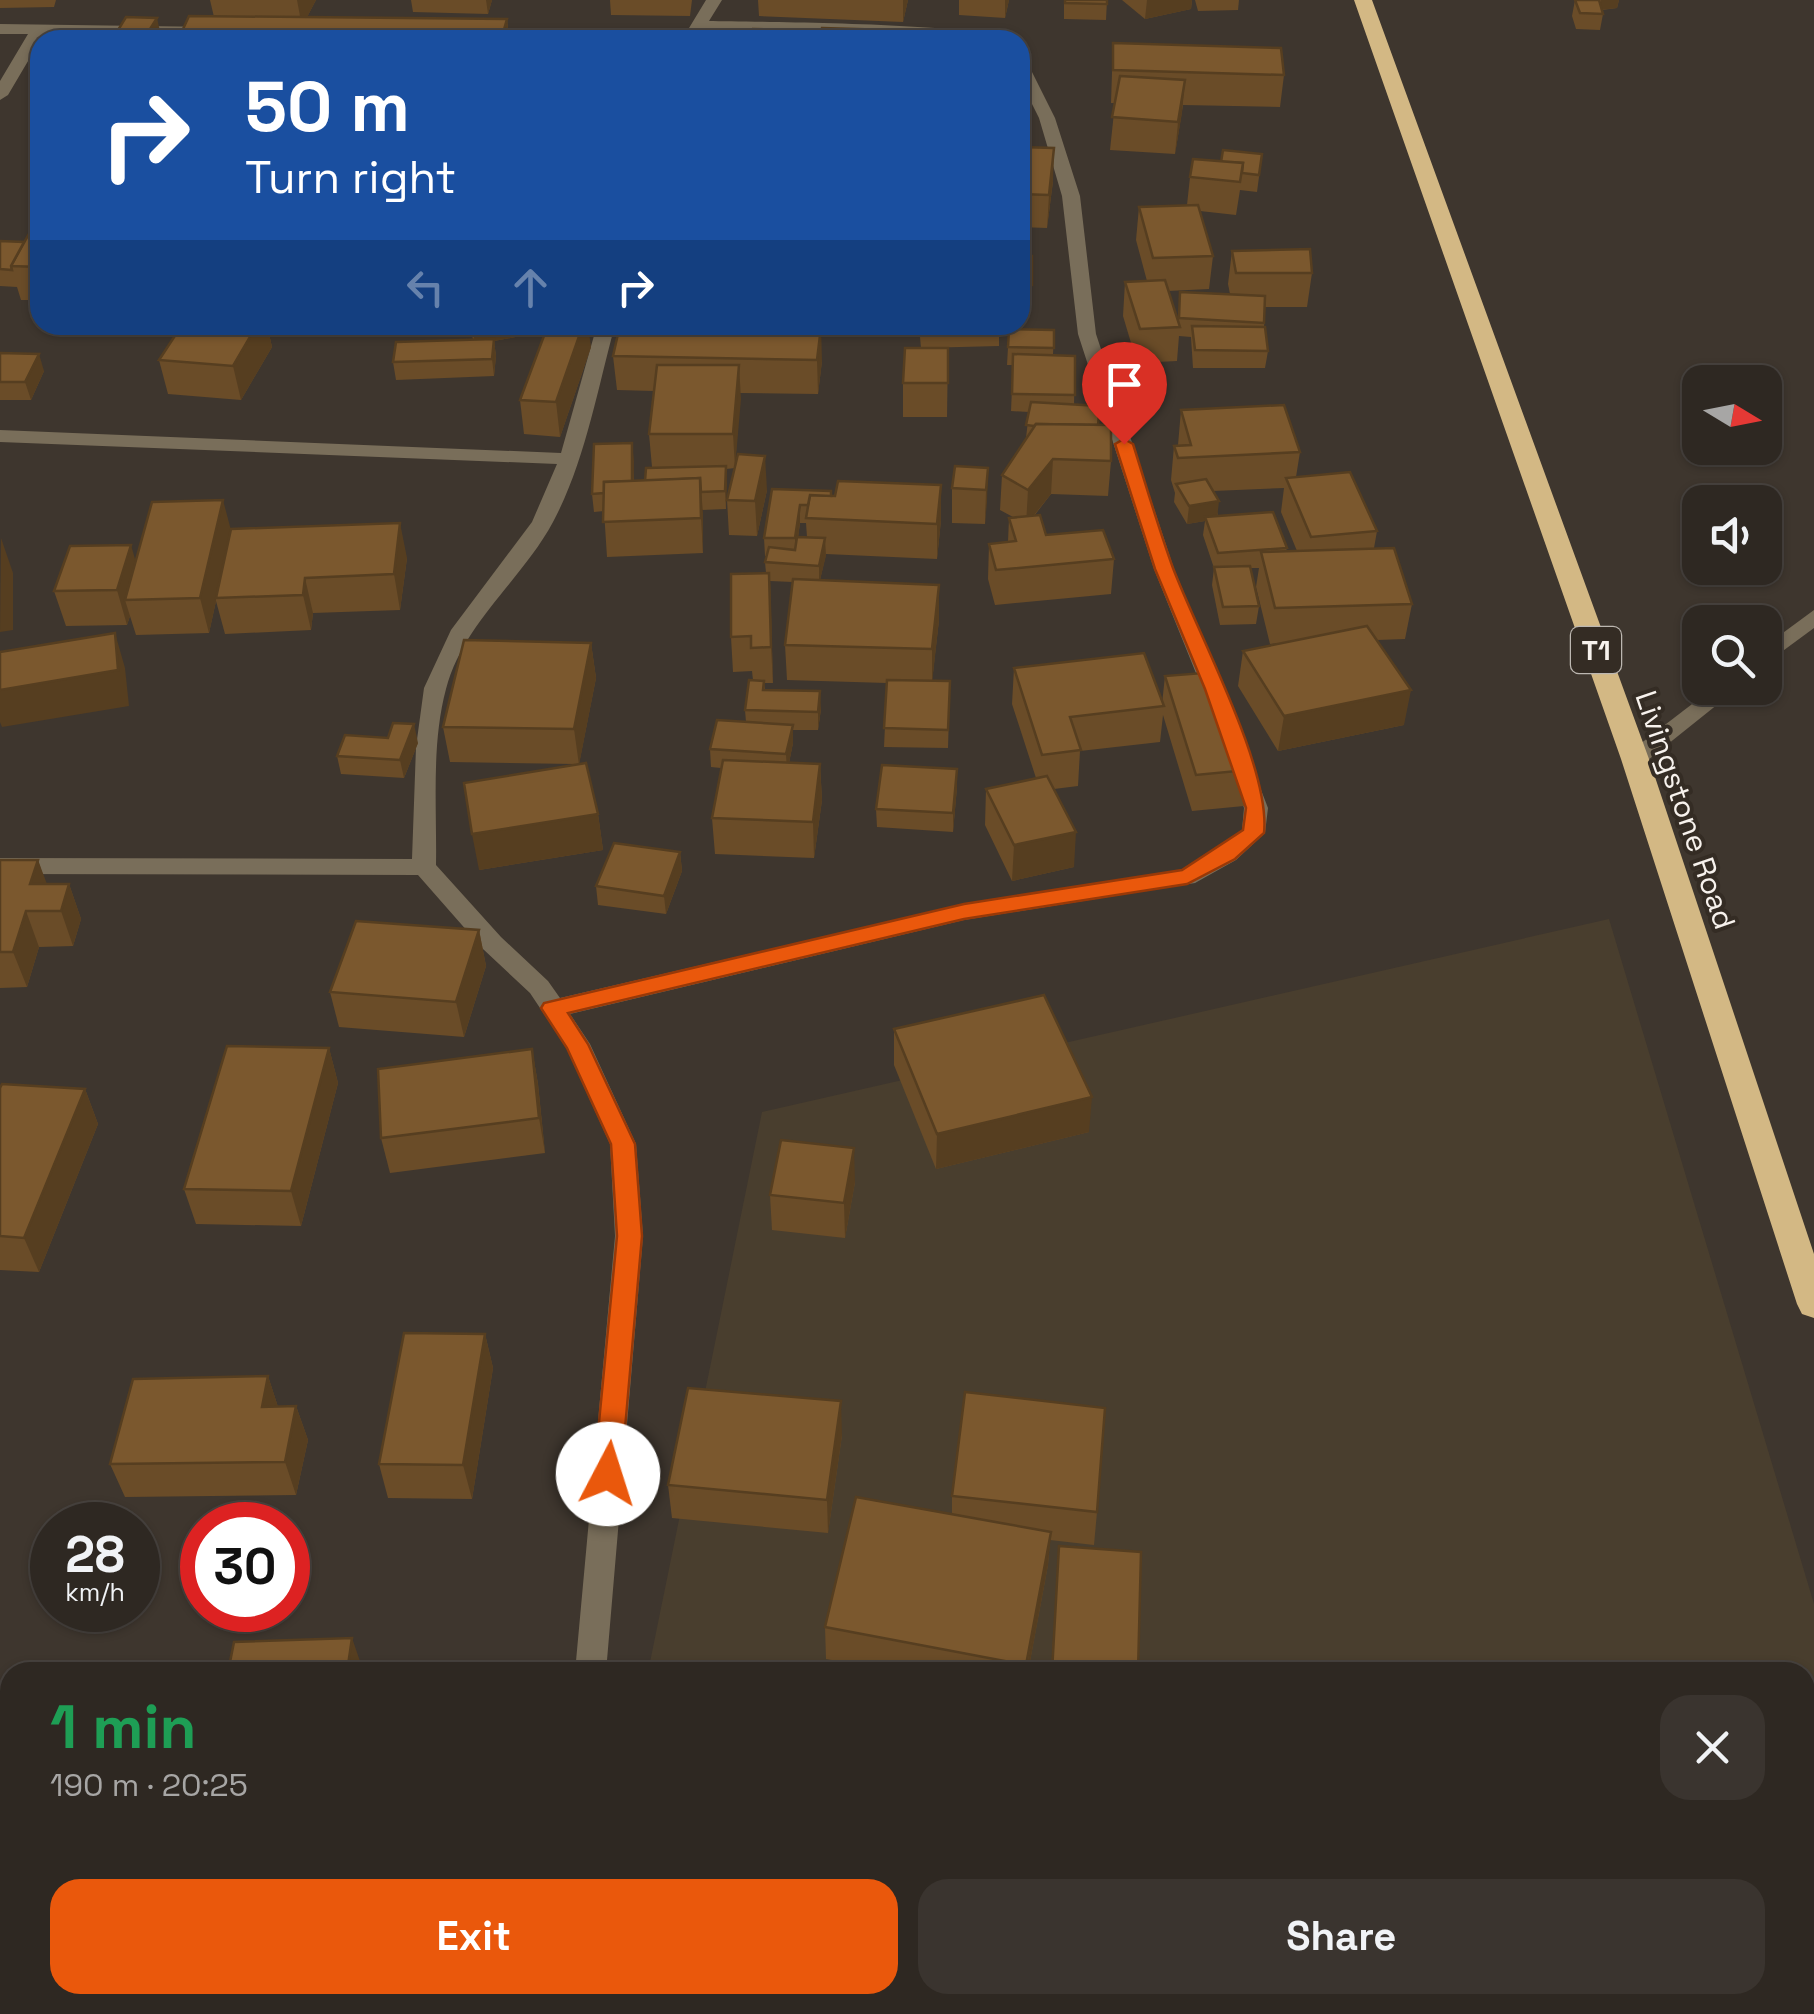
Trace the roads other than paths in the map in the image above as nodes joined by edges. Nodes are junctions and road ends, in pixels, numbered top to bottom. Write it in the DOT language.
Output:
graph roads {
  1 [pos="714,0"];
  2 [pos="1363,0"];
  3 [pos="0,29"];
  4 [pos="39,29"];
  5 [pos="105,30"];
  6 [pos="695,30"];
  7 [pos="30,44"];
  8 [pos="1030,84"];
  9 [pos="0,96"];
  10 [pos="603,335"];
  11 [pos="0,436"];
  12 [pos="570,459"];
  13 [pos="1814,617"];
  14 [pos="1782,642"];
  15 [pos="1705,705"];
  16 [pos="1635,759"];
  17 [pos="0,866"];
  18 [pos="424,868"];
  19 [pos="552,1008"];
  20 [pos="1814,1304"];
  21 [pos="591,1662"];
  1 -- 6 [label="street"];
  2 -- 16 [label="highway, Livingstone Road / T1"];
  3 -- 4 [label="street"];
  4 -- 5 [label="street"];
  7 -- 9 [label="street"];
  8 -- 19 [label="street"];
  10 -- 12 [label="street"];
  11 -- 12 [label="street"];
  12 -- 18 [label="street"];
  13 -- 14 [label="street"];
  15 -- 16 [label="street"];
  16 -- 20 [label="highway, Livingstone Road / T1"];
  17 -- 18 [label="street"];
  18 -- 19 [label="street"];
  19 -- 21 [label="street"];
}
